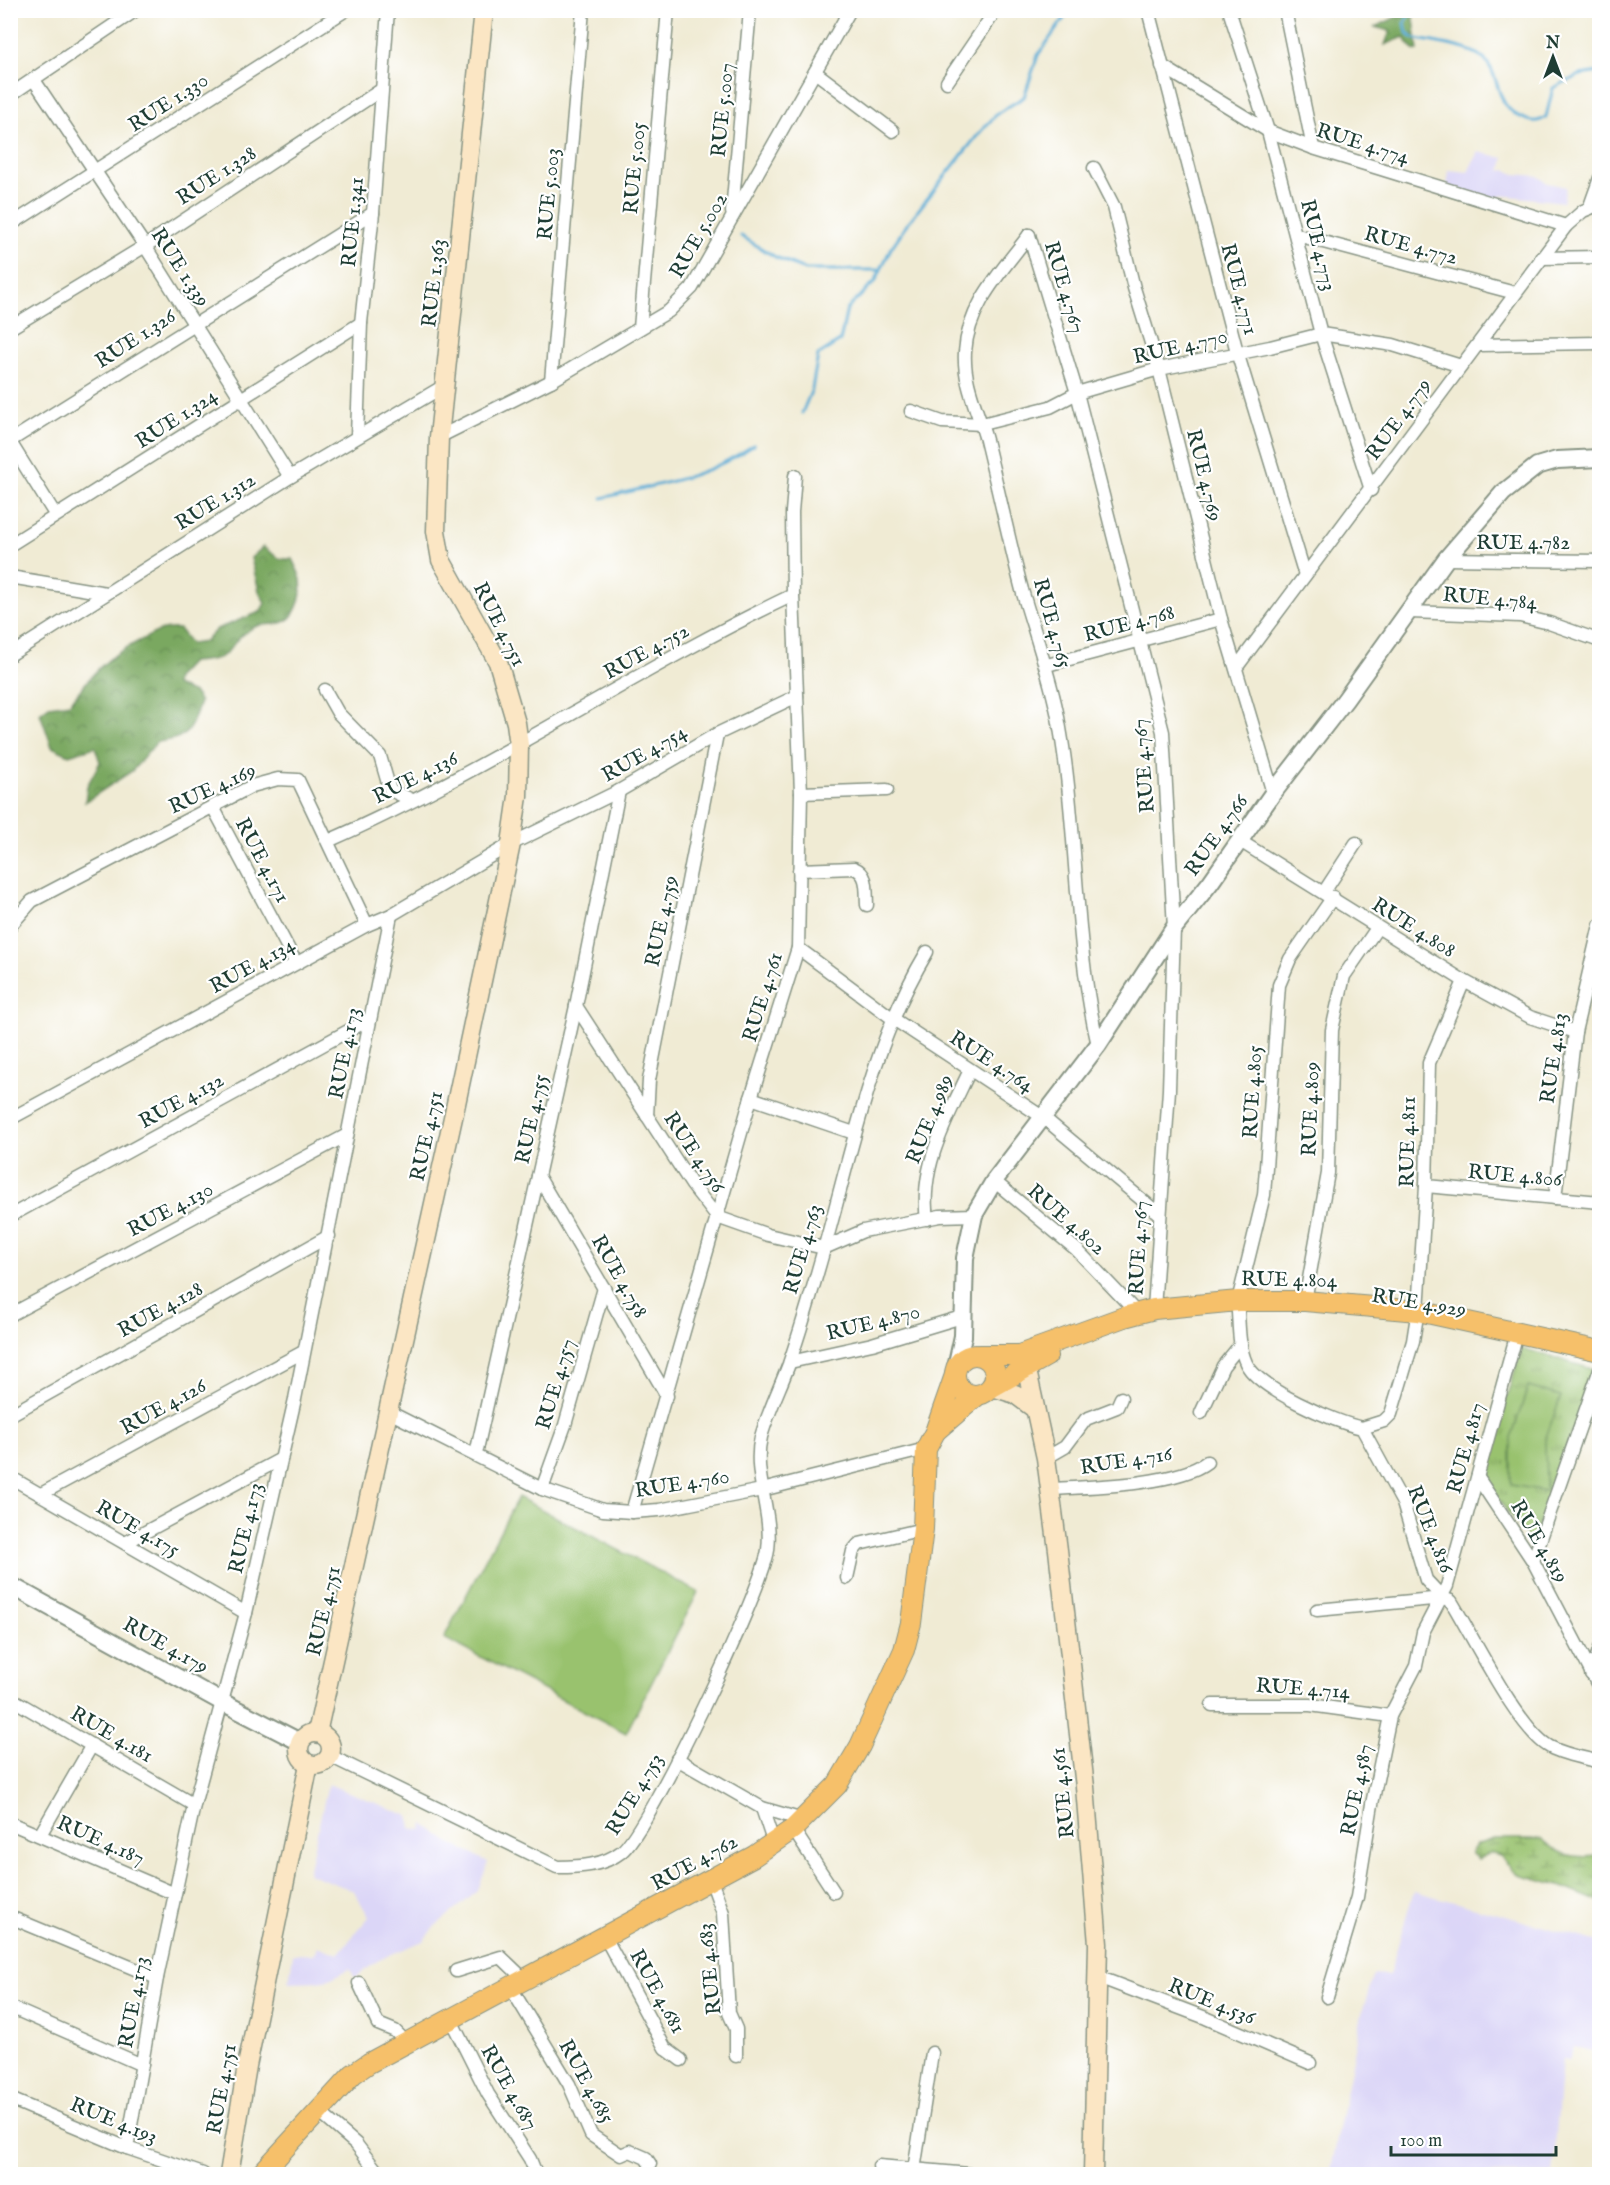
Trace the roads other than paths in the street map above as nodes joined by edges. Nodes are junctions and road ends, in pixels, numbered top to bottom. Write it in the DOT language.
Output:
graph roads {
  1 [pos="346,10"];
  2 [pos="388,10"];
  3 [pos="484,10"];
  4 [pos="583,10"];
  5 [pos="668,10"];
  6 [pos="750,10"];
  7 [pos="850,10"];
  8 [pos="996,10"];
  9 [pos="1148,10"];
  10 [pos="1229,10"];
  11 [pos="1285,10"];
  12 [pos="131,12"];
  13 [pos="1162,66"];
  14 [pos="815,72"];
  15 [pos="34,81"];
  16 [pos="947,82"];
  17 [pos="381,90"];
  18 [pos="10,95"];
  19 [pos="1268,130"];
  20 [pos="893,131"];
  21 [pos="1312,148"];
  22 [pos="1094,168"];
  23 [pos="96,171"];
  24 [pos="1599,178"];
  25 [pos="1595,205"];
  26 [pos="373,213"];
  27 [pos="732,213"];
  28 [pos="10,225"];
  29 [pos="1566,226"];
  30 [pos="1029,235"];
  31 [pos="1297,235"];
  32 [pos="145,246"];
  33 [pos="1599,257"];
  34 [pos="1541,258"];
  35 [pos="1515,293"];
  36 [pos="362,322"];
  37 [pos="194,323"];
  38 [pos="10,328"];
  39 [pos="640,328"];
  40 [pos="1321,334"];
  41 [pos="1599,343"];
  42 [pos="1479,345"];
  43 [pos="1237,352"];
  44 [pos="1461,366"];
  45 [pos="1159,369"];
  46 [pos="551,381"];
  47 [pos="444,386"];
  48 [pos="1077,393"];
  49 [pos="241,400"];
  50 [pos="911,411"];
  51 [pos="982,424"];
  52 [pos="357,436"];
  53 [pos="438,436"];
  54 [pos="10,442"];
  55 [pos="1599,458"];
  56 [pos="795,476"];
  57 [pos="290,477"];
  58 [pos="1371,490"];
  59 [pos="58,513"];
  60 [pos="10,545"];
  61 [pos="441,560"];
  62 [pos="1446,560"];
  63 [pos="1599,561"];
  64 [pos="1305,575"];
  65 [pos="10,578"];
  66 [pos="106,593"];
  67 [pos="793,595"];
  68 [pos="1410,612"];
  69 [pos="1221,619"];
  70 [pos="1141,640"];
  71 [pos="1599,641"];
  72 [pos="10,655"];
  73 [pos="1047,665"];
  74 [pos="1236,668"];
  75 [pos="325,690"];
  76 [pos="796,696"];
  77 [pos="717,734"];
  78 [pos="519,745"];
  79 [pos="887,790"];
  80 [pos="620,791"];
  81 [pos="801,793"];
  82 [pos="1273,793"];
  83 [pos="412,800"];
  84 [pos="213,807"];
  85 [pos="328,840"];
  86 [pos="1240,841"];
  87 [pos="1356,843"];
  88 [pos="511,844"];
  89 [pos="800,870"];
  90 [pos="1329,895"];
  91 [pos="867,905"];
  92 [pos="391,915"];
  93 [pos="367,925"];
  94 [pos="1599,925"];
  95 [pos="10,926"];
  96 [pos="1173,928"];
  97 [pos="1377,928"];
  98 [pos="798,948"];
  99 [pos="927,952"];
  100 [pos="296,963"];
  101 [pos="1464,981"];
  102 [pos="576,1006"];
  103 [pos="892,1018"];
  104 [pos="370,1019"];
  105 [pos="1575,1032"];
  106 [pos="1098,1045"];
  107 [pos="970,1070"];
  108 [pos="751,1098"];
  109 [pos="647,1116"];
  110 [pos="1044,1118"];
  111 [pos="10,1119"];
  112 [pos="855,1133"];
  113 [pos="347,1135"];
  114 [pos="538,1176"];
  115 [pos="994,1181"];
  116 [pos="1426,1186"];
  117 [pos="1555,1198"];
  118 [pos="1599,1202"];
  119 [pos="1159,1214"];
  120 [pos="974,1215"];
  121 [pos="10,1216"];
  122 [pos="717,1217"];
  123 [pos="927,1219"];
  124 [pos="329,1236"];
  125 [pos="824,1248"];
  126 [pos="604,1288"];
  127 [pos="1305,1301"];
  128 [pos="1238,1306"];
  129 [pos="1146,1311"];
  130 [pos="10,1315"];
  131 [pos="965,1316"];
  132 [pos="1417,1316"];
  133 [pos="1241,1344"];
  134 [pos="1514,1344"];
  135 [pos="303,1352"];
  136 [pos="1599,1352"];
  137 [pos="980,1355"];
  138 [pos="790,1362"];
  139 [pos="1026,1366"];
  140 [pos="1599,1367"];
  141 [pos="955,1371"];
  142 [pos="985,1391"];
  143 [pos="667,1396"];
  144 [pos="1121,1398"];
  145 [pos="1035,1409"];
  146 [pos="389,1412"];
  147 [pos="1201,1413"];
  148 [pos="10,1415"];
  149 [pos="1362,1428"];
  150 [pos="931,1441"];
  151 [pos="476,1454"];
  152 [pos="1046,1458"];
  153 [pos="281,1459"];
  154 [pos="1207,1462"];
  155 [pos="10,1477"];
  156 [pos="1478,1478"];
  157 [pos="1050,1489"];
  158 [pos="542,1490"];
  159 [pos="762,1490"];
  160 [pos="41,1494"];
  161 [pos="632,1512"];
  162 [pos="923,1529"];
  163 [pos="125,1543"];
  164 [pos="1533,1561"];
  165 [pos="847,1578"];
  166 [pos="10,1585"];
  167 [pos="1443,1598"];
  168 [pos="1317,1610"];
  169 [pos="246,1613"];
  170 [pos="1599,1648"];
  171 [pos="1591,1674"];
  172 [pos="1599,1689"];
  173 [pos="11,1700"];
  174 [pos="222,1702"];
  175 [pos="1212,1705"];
  176 [pos="1390,1716"];
  177 [pos="317,1733"];
  178 [pos="300,1742"];
  179 [pos="92,1745"];
  180 [pos="330,1755"];
  181 [pos="677,1759"];
  182 [pos="1599,1762"];
  183 [pos="309,1764"];
  184 [pos="195,1805"];
  185 [pos="762,1808"];
  186 [pos="10,1823"];
  187 [pos="798,1824"];
  188 [pos="40,1835"];
  189 [pos="774,1844"];
  190 [pos="711,1880"];
  191 [pos="834,1893"];
  192 [pos="176,1894"];
  193 [pos="10,1917"];
  194 [pos="605,1937"];
  195 [pos="456,1971"];
  196 [pos="1098,1977"];
  197 [pos="157,1978"];
  198 [pos="359,1983"];
  199 [pos="518,1984"];
  200 [pos="1327,1997"];
  201 [pos="10,2007"];
  202 [pos="451,2020"];
  203 [pos="407,2043"];
  204 [pos="932,2053"];
  205 [pos="736,2056"];
  206 [pos="681,2060"];
  207 [pos="1310,2063"];
  208 [pos="142,2065"];
  209 [pos="10,2099"];
  210 [pos="318,2111"];
  211 [pos="127,2148"];
  212 [pos="650,2164"];
  213 [pos="879,2166"];
  214 [pos="914,2170"];
  215 [pos="203,2175"];
  216 [pos="229,2175"];
  217 [pos="261,2175"];
  218 [pos="380,2175"];
  219 [pos="536,2175"];
  220 [pos="969,2175"];
  221 [pos="1093,2175"];
  1 -- 23 [label="street, RUE 1.330"];
  2 -- 17 [label="street, RUE 1.341"];
  3 -- 47 [label="main road, RUE 1.363"];
  4 -- 46 [label="street, RUE 5.003"];
  5 -- 39 [label="street, RUE 5.005"];
  6 -- 27 [label="street, RUE 5.007"];
  7 -- 14 [label="street, RUE 5.002"];
  8 -- 16 [label="street"];
  9 -- 13 [label="street, RUE 4.771"];
  10 -- 19 [label="street, RUE 4.773"];
  11 -- 21 [label="street"];
  12 -- 15 [label="street"];
  13 -- 19 [label="street, RUE 4.774"];
  13 -- 43 [label="street, RUE 4.771"];
  14 -- 20 [label="street"];
  14 -- 27 [label="street, RUE 5.002"];
  15 -- 18 [label="street"];
  15 -- 23 [label="street, RUE 1.339"];
  17 -- 26 [label="street, RUE 1.341"];
  17 -- 32 [label="street, RUE 1.328"];
  19 -- 21 [label="street, RUE 4.774"];
  19 -- 31 [label="street, RUE 4.773"];
  21 -- 29 [label="street, RUE 4.774"];
  22 -- 45 [label="street, RUE 4.769"];
  23 -- 28 [label="street, RUE 1.330"];
  23 -- 32 [label="street, RUE 1.339"];
  24 -- 25 [label="street"];
  25 -- 29 [label="street, RUE 4.779"];
  26 -- 36 [label="street, RUE 1.341"];
  26 -- 37 [label="street, RUE 1.326"];
  27 -- 39 [label="street, RUE 5.002"];
  29 -- 34 [label="street, RUE 4.779"];
  30 -- 48 [label="street, RUE 4.767"];
  30 -- 51 [label="street, RUE 4.765"];
  31 -- 35 [label="street, RUE 4.772"];
  31 -- 40 [label="street, RUE 4.773"];
  32 -- 37 [label="street, RUE 1.339"];
  32 -- 38 [label="street, RUE 1.328"];
  33 -- 34 [label="street"];
  34 -- 35 [label="street, RUE 4.779"];
  35 -- 42 [label="street, RUE 4.779"];
  36 -- 49 [label="street, RUE 1.324"];
  36 -- 52 [label="street, RUE 1.341"];
  37 -- 49 [label="street, RUE 1.339"];
  37 -- 54 [label="street, RUE 1.326"];
  39 -- 46 [label="street, RUE 5.002"];
  40 -- 43 [label="street, RUE 4.770"];
  40 -- 44 [label="street, RUE 4.770"];
  40 -- 58 [label="street, RUE 4.773"];
  41 -- 42 [label="street"];
  42 -- 44 [label="street, RUE 4.779"];
  43 -- 45 [label="street, RUE 4.770"];
  43 -- 64 [label="street, RUE 4.771"];
  44 -- 58 [label="street, RUE 4.779"];
  45 -- 48 [label="street, RUE 4.770"];
  45 -- 69 [label="street, RUE 4.769"];
  46 -- 53 [label="street, RUE 5.002"];
  47 -- 52 [label="street, RUE 1.312"];
  47 -- 53 [label="main road, RUE 1.363"];
  48 -- 51 [label="street, RUE 4.770"];
  48 -- 70 [label="street, RUE 4.767"];
  49 -- 57 [label="street, RUE 1.339"];
  49 -- 59 [label="street, RUE 1.324"];
  50 -- 51 [label="street, RUE 4.770"];
  51 -- 73 [label="street, RUE 4.765"];
  52 -- 57 [label="street, RUE 1.312"];
  53 -- 61 [label="main road, RUE 1.363"];
  54 -- 59 [label="street"];
  55 -- 62 [label="street, RUE 4.766"];
  56 -- 67 [label="street, RUE 4.761"];
  57 -- 66 [label="street, RUE 1.312"];
  58 -- 64 [label="street, RUE 4.779"];
  59 -- 60 [label="street, RUE 1.324"];
  61 -- 78 [label="main road, RUE 4.751"];
  62 -- 63 [label="street, RUE 4.782"];
  62 -- 68 [label="street, RUE 4.766"];
  64 -- 74 [label="street, RUE 4.779"];
  65 -- 66 [label="street"];
  66 -- 72 [label="street, RUE 1.312"];
  67 -- 76 [label="street, RUE 4.761"];
  67 -- 78 [label="street, RUE 4.752"];
  68 -- 71 [label="street, RUE 4.784"];
  68 -- 82 [label="street, RUE 4.766"];
  69 -- 70 [label="street, RUE 4.768"];
  69 -- 74 [label="street, RUE 4.769"];
  70 -- 73 [label="street, RUE 4.768"];
  70 -- 96 [label="street, RUE 4.767"];
  73 -- 106 [label="street, RUE 4.765"];
  74 -- 82 [label="street, RUE 4.769"];
  75 -- 83 [label="street"];
  76 -- 77 [label="street, RUE 4.754"];
  76 -- 81 [label="street, RUE 4.761"];
  77 -- 80 [label="street, RUE 4.754"];
  77 -- 109 [label="street, RUE 4.759"];
  78 -- 83 [label="street, RUE 4.136"];
  78 -- 88 [label="main road, RUE 4.751"];
  79 -- 81 [label="street"];
  80 -- 88 [label="street, RUE 4.754"];
  80 -- 102 [label="street, RUE 4.755"];
  81 -- 89 [label="street, RUE 4.761"];
  82 -- 86 [label="street, RUE 4.766"];
  83 -- 85 [label="street, RUE 4.136"];
  84 -- 85 [label="street, RUE 4.169"];
  84 -- 95 [label="street, RUE 4.169"];
  84 -- 100 [label="street, RUE 4.171"];
  85 -- 93 [label="street, RUE 4.169"];
  86 -- 90 [label="street, RUE 4.808"];
  86 -- 96 [label="street, RUE 4.766"];
  87 -- 90 [label="street, RUE 4.805"];
  88 -- 92 [label="street, RUE 4.134"];
  88 -- 146 [label="main road, RUE 4.751"];
  89 -- 91 [label="street"];
  89 -- 98 [label="street, RUE 4.761"];
  90 -- 97 [label="street, RUE 4.808"];
  90 -- 128 [label="street, RUE 4.805"];
  92 -- 93 [label="street, RUE 4.134"];
  92 -- 104 [label="street, RUE 4.173"];
  93 -- 100 [label="street, RUE 4.134"];
  94 -- 105 [label="street, RUE 4.813"];
  96 -- 106 [label="street, RUE 4.766"];
  96 -- 119 [label="street, RUE 4.767"];
  97 -- 101 [label="street, RUE 4.808"];
  97 -- 127 [label="street, RUE 4.809"];
  98 -- 103 [label="street, RUE 4.764"];
  98 -- 108 [label="street, RUE 4.761"];
  99 -- 103 [label="street, RUE 4.763"];
  100 -- 111 [label="street, RUE 4.134"];
  101 -- 105 [label="street, RUE 4.808"];
  101 -- 116 [label="street, RUE 4.811"];
  102 -- 109 [label="street, RUE 4.756"];
  102 -- 114 [label="street, RUE 4.755"];
  103 -- 107 [label="street, RUE 4.764"];
  103 -- 112 [label="street, RUE 4.763"];
  104 -- 113 [label="street, RUE 4.173"];
  104 -- 121 [label="street, RUE 4.132"];
  105 -- 117 [label="street, RUE 4.813"];
  106 -- 110 [label="street, RUE 4.766"];
  107 -- 110 [label="street, RUE 4.764"];
  107 -- 123 [label="street, RUE 4.989"];
  108 -- 112 [label="street"];
  108 -- 122 [label="street, RUE 4.761"];
  109 -- 122 [label="street, RUE 4.756"];
  110 -- 115 [label="street, RUE 4.766"];
  110 -- 119 [label="street, RUE 4.764"];
  112 -- 125 [label="street, RUE 4.763"];
  113 -- 124 [label="street, RUE 4.173"];
  113 -- 130 [label="street, RUE 4.130"];
  114 -- 126 [label="street, RUE 4.758"];
  114 -- 151 [label="street, RUE 4.755"];
  115 -- 120 [label="street, RUE 4.766"];
  115 -- 129 [label="street, RUE 4.802"];
  116 -- 117 [label="street, RUE 4.806"];
  116 -- 132 [label="street, RUE 4.811"];
  117 -- 118 [label="street, RUE 4.806"];
  119 -- 129 [label="street, RUE 4.767"];
  120 -- 123 [label="street"];
  120 -- 131 [label="street, RUE 4.766"];
  122 -- 125 [label="street, RUE 4.756"];
  122 -- 143 [label="street, RUE 4.761"];
  123 -- 125 [label="street"];
  124 -- 135 [label="street, RUE 4.173"];
  124 -- 148 [label="street, RUE 4.128"];
  125 -- 138 [label="street, RUE 4.763"];
  126 -- 143 [label="street, RUE 4.758"];
  126 -- 158 [label="street, RUE 4.757"];
  127 -- 128 [label="main road, RUE 4.804"];
  127 -- 132 [label="main road, RUE 4.804"];
  128 -- 129 [label="main road, RUE 4.804"];
  128 -- 132 [label="main road, RUE 4.929"];
  128 -- 133 [label="street"];
  128 -- 139 [label="main road, RUE 4.929"];
  129 -- 137 [label="main road, RUE 4.804"];
  131 -- 137 [label="street, RUE 4.766"];
  131 -- 138 [label="street, RUE 4.870"];
  131 -- 141 [label="street, RUE 4.766"];
  132 -- 134 [label="main road, RUE 4.929"];
  132 -- 136 [label="main road, RUE 4.804"];
  132 -- 149 [label="street, RUE 4.811"];
  133 -- 147 [label="street"];
  133 -- 149 [label="street"];
  134 -- 140 [label="main road, RUE 4.929"];
  134 -- 156 [label="street, RUE 4.817"];
  135 -- 153 [label="street, RUE 4.173"];
  135 -- 160 [label="street, RUE 4.126"];
  137 -- 141 [label="main road"];
  137 -- 142 [label="main road"];
  138 -- 159 [label="street, RUE 4.763"];
  139 -- 142 [label="main road, RUE 4.929"];
  139 -- 145 [label="main road, RUE 4.561"];
  140 -- 164 [label="street"];
  141 -- 142 [label="main road"];
  141 -- 150 [label="main road, RUE 4.762"];
  142 -- 145 [label="main road"];
  142 -- 150 [label="main road, RUE 4.929"];
  143 -- 161 [label="street, RUE 4.761"];
  144 -- 152 [label="street"];
  145 -- 152 [label="main road, RUE 4.561"];
  146 -- 151 [label="street, RUE 4.760"];
  146 -- 177 [label="main road, RUE 4.751"];
  149 -- 167 [label="street, RUE 4.816"];
  150 -- 159 [label="street, RUE 4.760"];
  150 -- 162 [label="main road, RUE 4.762"];
  151 -- 158 [label="street, RUE 4.760"];
  152 -- 157 [label="main road, RUE 4.561"];
  153 -- 163 [label="street"];
  153 -- 169 [label="street, RUE 4.173"];
  154 -- 157 [label="street, RUE 4.716"];
  155 -- 160 [label="street, RUE 4.175"];
  156 -- 164 [label="street, RUE 4.819"];
  156 -- 167 [label="street, RUE 4.817"];
  157 -- 196 [label="main road, RUE 4.561"];
  158 -- 161 [label="street, RUE 4.760"];
  159 -- 161 [label="street, RUE 4.760"];
  159 -- 181 [label="street, RUE 4.753"];
  160 -- 163 [label="street, RUE 4.175"];
  162 -- 165 [label="street"];
  162 -- 187 [label="main road, RUE 4.762"];
  163 -- 169 [label="street, RUE 4.175"];
  164 -- 171 [label="street, RUE 4.819"];
  166 -- 174 [label="street, RUE 4.179"];
  167 -- 168 [label="street"];
  167 -- 176 [label="street, RUE 4.587"];
  167 -- 182 [label="street, RUE 4.816"];
  169 -- 174 [label="street, RUE 4.173"];
  170 -- 171 [label="street"];
  171 -- 172 [label="street, RUE 4.819"];
  173 -- 179 [label="street, RUE 4.181"];
  174 -- 178 [label="street, RUE 4.179"];
  174 -- 184 [label="street, RUE 4.173"];
  175 -- 176 [label="street, RUE 4.714"];
  176 -- 200 [label="street, RUE 4.587"];
  177 -- 178 [label="main road"];
  177 -- 180 [label="main road"];
  178 -- 183 [label="main road"];
  179 -- 184 [label="street, RUE 4.181"];
  179 -- 188 [label="street"];
  180 -- 181 [label="street, RUE 4.753"];
  180 -- 183 [label="main road"];
  181 -- 185 [label="street"];
  183 -- 216 [label="main road, RUE 4.751"];
  184 -- 192 [label="street, RUE 4.173"];
  185 -- 187 [label="street"];
  185 -- 189 [label="street"];
  186 -- 188 [label="street, RUE 4.187"];
  187 -- 189 [label="main road, RUE 4.762"];
  187 -- 191 [label="street"];
  188 -- 192 [label="street, RUE 4.187"];
  189 -- 190 [label="main road, RUE 4.762"];
  190 -- 194 [label="main road, RUE 4.762"];
  190 -- 205 [label="street, RUE 4.683"];
  192 -- 197 [label="street, RUE 4.173"];
  193 -- 197 [label="street"];
  194 -- 199 [label="main road, RUE 4.762"];
  194 -- 206 [label="street, RUE 4.681"];
  195 -- 199 [label="street"];
  196 -- 207 [label="street, RUE 4.536"];
  196 -- 221 [label="main road, RUE 4.561"];
  197 -- 208 [label="street, RUE 4.173"];
  198 -- 203 [label="street"];
  199 -- 202 [label="main road, RUE 4.762"];
  199 -- 212 [label="street, RUE 4.685"];
  201 -- 208 [label="street"];
  202 -- 203 [label="main road, RUE 4.762"];
  202 -- 219 [label="street, RUE 4.687"];
  203 -- 210 [label="main road, RUE 4.762"];
  204 -- 214 [label="street"];
  208 -- 211 [label="street, RUE 4.173"];
  209 -- 211 [label="street, RUE 4.193"];
  210 -- 217 [label="main road, RUE 4.762"];
  210 -- 218 [label="street"];
  211 -- 215 [label="street, RUE 4.193"];
  213 -- 214 [label="street"];
  214 -- 220 [label="street"];
}
